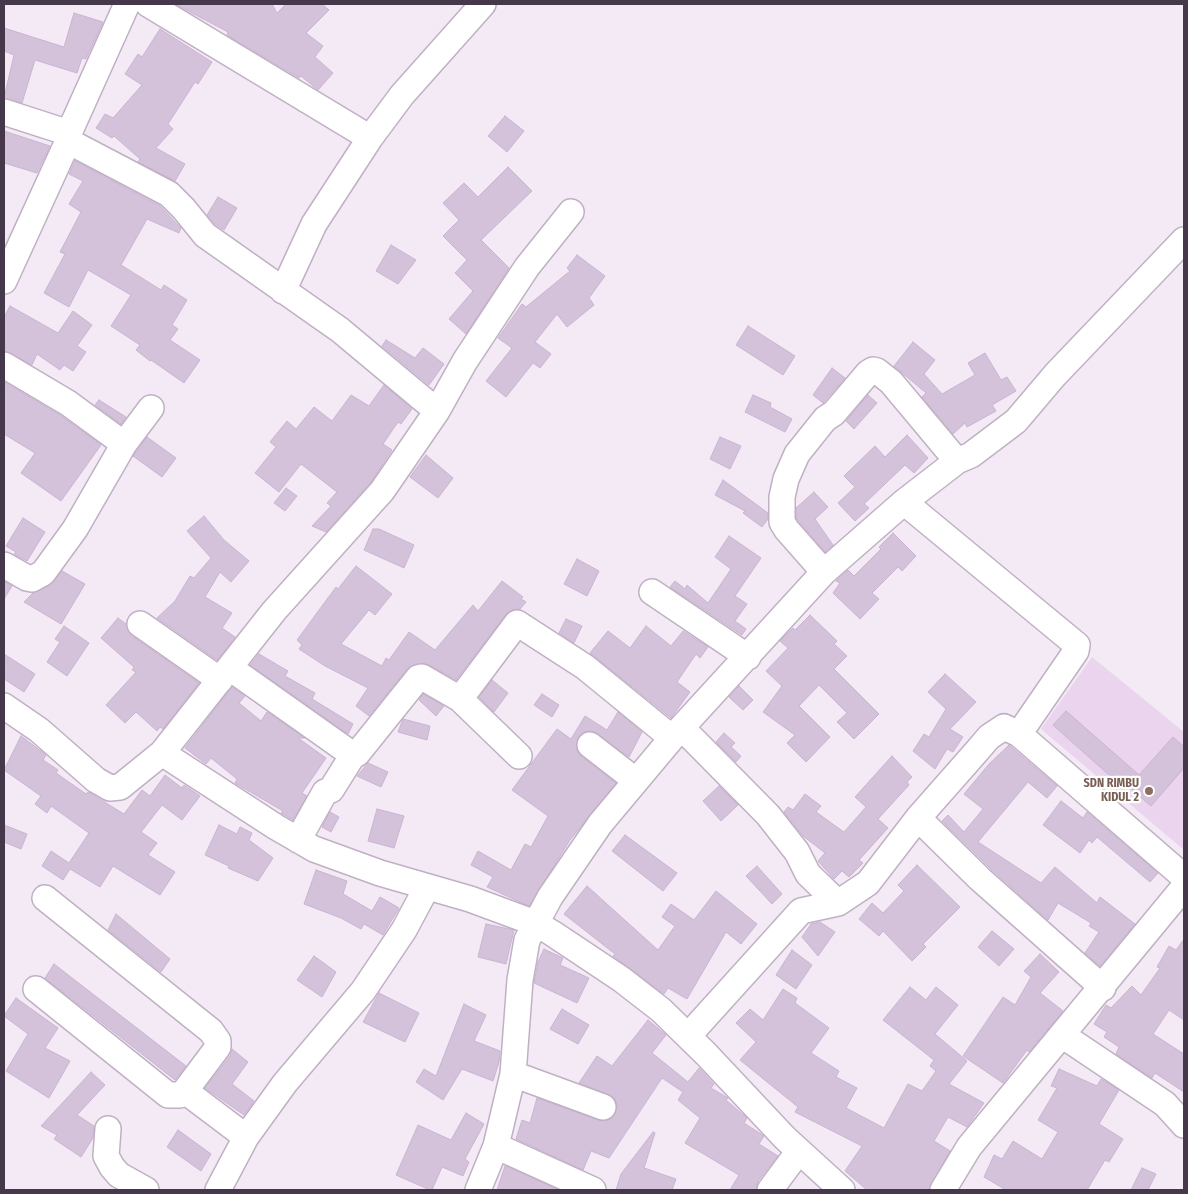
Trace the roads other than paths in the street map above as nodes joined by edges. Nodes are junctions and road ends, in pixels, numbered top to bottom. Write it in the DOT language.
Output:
graph roads {
  1 [pos="482,4"];
  2 [pos="130,5"];
  3 [pos="4,112"];
  4 [pos="69,137"];
  5 [pos="370,138"];
  6 [pos="571,212"];
  7 [pos="1184,240"];
  8 [pos="4,281"];
  9 [pos="283,291"];
  10 [pos="4,365"];
  11 [pos="151,408"];
  12 [pos="437,411"];
  13 [pos="124,444"];
  14 [pos="957,461"];
  15 [pos="904,502"];
  16 [pos="4,565"];
  17 [pos="824,572"];
  18 [pos="652,592"];
  19 [pos="140,624"];
  20 [pos="748,657"];
  21 [pos="225,674"];
  22 [pos="460,699"];
  23 [pos="4,706"];
  24 [pos="677,733"];
  25 [pos="1019,734"];
  26 [pos="590,745"];
  27 [pos="162,753"];
  28 [pos="353,755"];
  29 [pos="519,756"];
  30 [pos="635,780"];
  31 [pos="918,818"];
  32 [pos="298,840"];
  33 [pos="1184,877"];
  34 [pos="427,887"];
  35 [pos="1184,888"];
  36 [pos="45,898"];
  37 [pos="838,903"];
  38 [pos="535,923"];
  39 [pos="1103,988"];
  40 [pos="36,989"];
  41 [pos="1062,1035"];
  42 [pos="688,1036"];
  43 [pos="513,1074"];
  44 [pos="185,1091"];
  45 [pos="603,1107"];
  46 [pos="1184,1125"];
  47 [pos="108,1129"];
  48 [pos="246,1137"];
  49 [pos="496,1146"];
  50 [pos="799,1151"];
  51 [pos="146,1190"];
  52 [pos="218,1190"];
  53 [pos="478,1190"];
  54 [pos="593,1190"];
  55 [pos="770,1190"];
  56 [pos="842,1190"];
  57 [pos="943,1190"];
  1 -- 5 [label="street"];
  2 -- 4 [label="street"];
  2 -- 5 [label="street"];
  3 -- 4 [label="street"];
  4 -- 8 [label="street"];
  4 -- 9 [label="street"];
  5 -- 9 [label="street"];
  6 -- 12 [label="street"];
  7 -- 14 [label="street"];
  9 -- 12 [label="street"];
  10 -- 13 [label="street"];
  11 -- 13 [label="street"];
  12 -- 21 [label="street"];
  13 -- 16 [label="street"];
  14 -- 15 [label="street"];
  14 -- 17 [label="street"];
  15 -- 17 [label="street"];
  15 -- 25 [label="street"];
  17 -- 20 [label="street"];
  18 -- 20 [label="street"];
  19 -- 21 [label="street"];
  20 -- 24 [label="street"];
  21 -- 27 [label="street"];
  21 -- 28 [label="street"];
  22 -- 24 [label="street"];
  22 -- 28 [label="street"];
  22 -- 29 [label="street"];
  23 -- 27 [label="street"];
  24 -- 30 [label="street"];
  24 -- 37 [label="street"];
  25 -- 31 [label="street"];
  25 -- 33 [label="street"];
  26 -- 30 [label="street"];
  27 -- 32 [label="street"];
  28 -- 32 [label="street"];
  30 -- 38 [label="street"];
  31 -- 37 [label="street"];
  31 -- 39 [label="street"];
  32 -- 34 [label="street"];
  34 -- 38 [label="street"];
  34 -- 48 [label="street"];
  35 -- 39 [label="street"];
  36 -- 44 [label="street"];
  37 -- 42 [label="street"];
  38 -- 42 [label="street"];
  38 -- 43 [label="street"];
  39 -- 41 [label="street"];
  40 -- 44 [label="street"];
  41 -- 46 [label="street"];
  41 -- 57 [label="street"];
  42 -- 50 [label="street"];
  43 -- 45 [label="street"];
  43 -- 49 [label="street"];
  44 -- 48 [label="street"];
  47 -- 51 [label="street"];
  48 -- 52 [label="street"];
  49 -- 53 [label="street"];
  49 -- 54 [label="street"];
  50 -- 55 [label="street"];
  50 -- 56 [label="street"];
}
